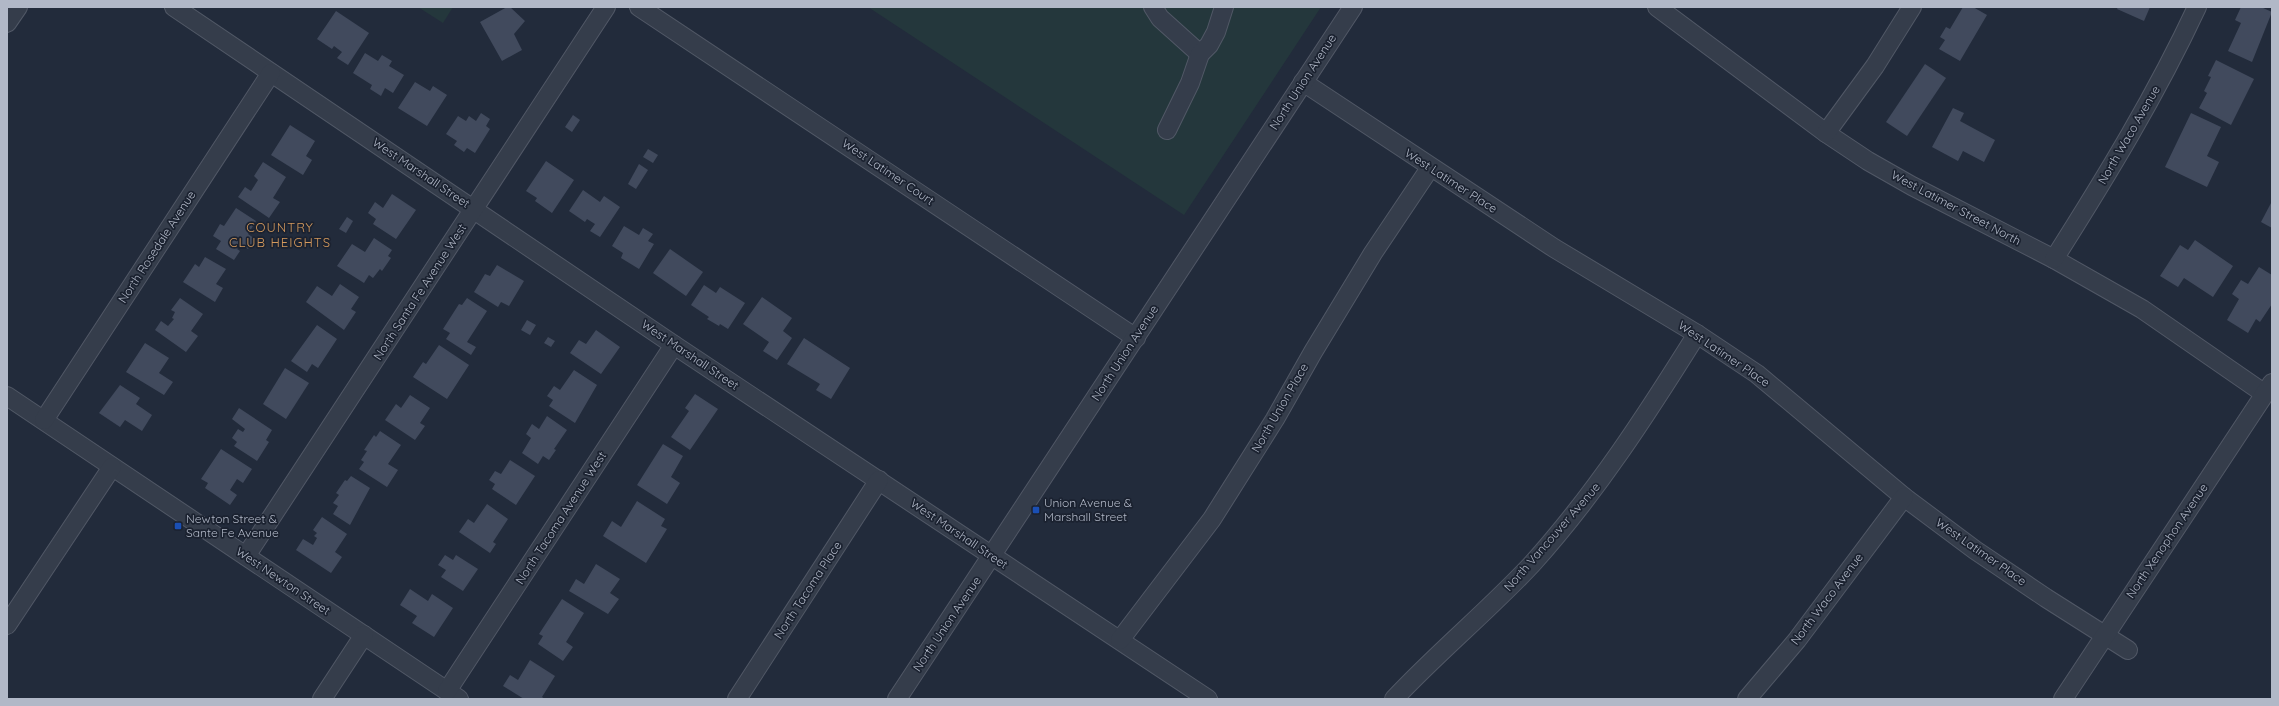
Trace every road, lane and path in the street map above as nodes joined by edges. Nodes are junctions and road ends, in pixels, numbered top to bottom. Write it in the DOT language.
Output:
graph roads {
  1 [pos="18,7"];
  2 [pos="174,7"];
  3 [pos="606,7"];
  4 [pos="640,7"];
  5 [pos="1152,7"];
  6 [pos="1224,7"];
  7 [pos="1352,7"];
  8 [pos="1658,7"];
  9 [pos="1912,7"];
  10 [pos="2197,7"];
  11 [pos="7,23"];
  12 [pos="1200,54"];
  13 [pos="271,73"];
  14 [pos="1303,82"];
  15 [pos="1167,130"];
  16 [pos="1826,133"];
  17 [pos="1430,168"];
  18 [pos="475,209"];
  19 [pos="2054,259"];
  20 [pos="1698,334"];
  21 [pos="1136,338"];
  22 [pos="674,345"];
  23 [pos="2268,389"];
  24 [pos="7,396"];
  25 [pos="44,420"];
  26 [pos="112,467"];
  27 [pos="879,480"];
  28 [pos="1904,497"];
  29 [pos="246,556"];
  30 [pos="992,556"];
  31 [pos="7,625"];
  32 [pos="364,635"];
  33 [pos="2104,636"];
  34 [pos="1120,640"];
  35 [pos="2128,650"];
  36 [pos="453,695"];
  37 [pos="322,699"];
  38 [pos="737,699"];
  39 [pos="897,699"];
  40 [pos="1208,699"];
  41 [pos="1394,699"];
  42 [pos="1747,699"];
  43 [pos="2063,699"];
  1 -- 11 [label="street"];
  2 -- 13 [label="street, West Marshall Street"];
  3 -- 18 [label="street, North Santa Fe Avenue West"];
  4 -- 21 [label="street, West Latimer Court"];
  5 -- 12 [label="street"];
  6 -- 12 [label="street"];
  7 -- 14 [label="street, North Union Avenue"];
  8 -- 16 [label="street, West Latimer Street North"];
  9 -- 16 [label="street"];
  10 -- 19 [label="street, North Waco Avenue"];
  12 -- 15 [label="street"];
  13 -- 18 [label="street, West Marshall Street"];
  13 -- 25 [label="street, North Rosedale Avenue"];
  14 -- 17 [label="street, West Latimer Place"];
  14 -- 21 [label="street, North Union Avenue"];
  16 -- 19 [label="street, West Latimer Street North"];
  17 -- 20 [label="street, West Latimer Place"];
  17 -- 34 [label="street, North Union Place"];
  18 -- 22 [label="street, West Marshall Street"];
  18 -- 29 [label="street, North Santa Fe Avenue West"];
  19 -- 23 [label="street, West Latimer Street North"];
  20 -- 28 [label="street, West Latimer Place"];
  20 -- 41 [label="street, North Vancouver Avenue"];
  21 -- 30 [label="street, North Union Avenue"];
  22 -- 27 [label="street, West Marshall Street"];
  22 -- 36 [label="street, North Tacoma Avenue West"];
  23 -- 33 [label="street, North Xenophon Avenue"];
  24 -- 25 [label="street, West Newton Street"];
  25 -- 26 [label="street, West Newton Street"];
  26 -- 29 [label="street, West Newton Street"];
  26 -- 31 [label="street"];
  27 -- 30 [label="street, West Marshall Street"];
  27 -- 38 [label="street, North Tacoma Place"];
  28 -- 33 [label="street, West Latimer Place"];
  28 -- 42 [label="street, North Waco Avenue"];
  29 -- 32 [label="street, West Newton Street"];
  30 -- 34 [label="street, West Marshall Street"];
  30 -- 39 [label="street, North Union Avenue"];
  32 -- 36 [label="street, West Newton Street"];
  32 -- 37 [label="street"];
  33 -- 35 [label="street, West Latimer Place"];
  33 -- 43 [label="street, North Xenophon Avenue"];
  34 -- 40 [label="street, West Marshall Street"];
}
